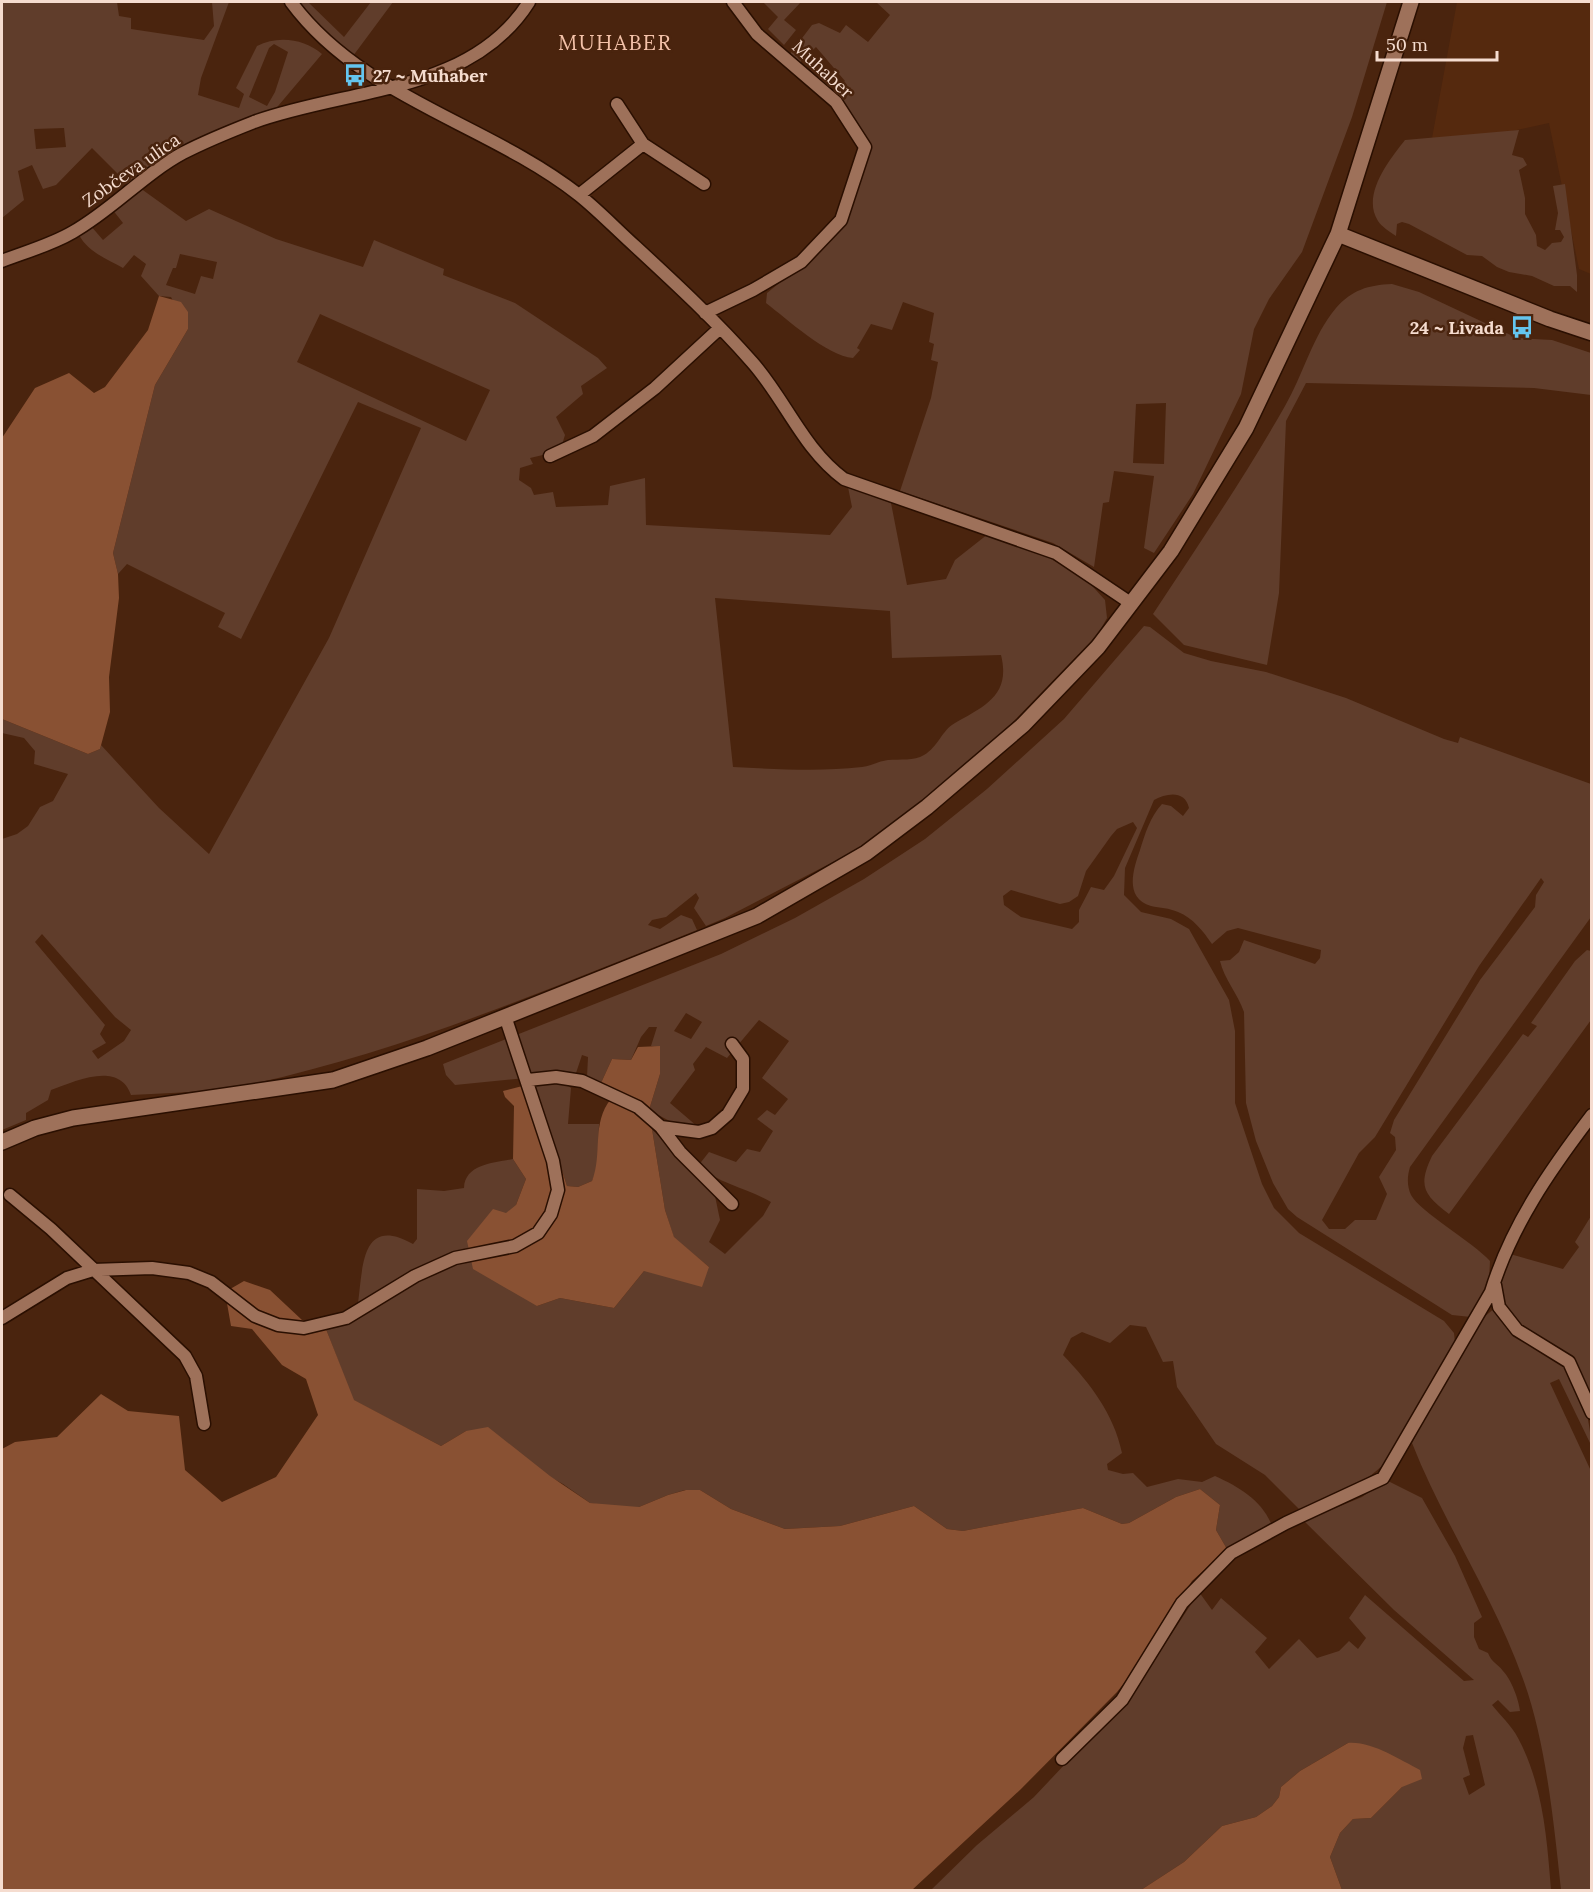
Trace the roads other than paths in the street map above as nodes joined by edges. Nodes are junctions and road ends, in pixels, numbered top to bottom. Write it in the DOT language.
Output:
graph roads {
  1 [pos="291,2"];
  2 [pos="529,2"];
  3 [pos="732,2"];
  4 [pos="1411,2"];
  5 [pos="387,86"];
  6 [pos="617,104"];
  7 [pos="643,144"];
  8 [pos="704,184"];
  9 [pos="579,195"];
  10 [pos="1338,234"];
  11 [pos="2,261"];
  12 [pos="705,313"];
  13 [pos="720,328"];
  14 [pos="1592,333"];
  15 [pos="550,456"];
  16 [pos="1132,604"];
  17 [pos="505,1016"];
  18 [pos="732,1044"];
  19 [pos="528,1080"];
  20 [pos="1592,1115"];
  21 [pos="661,1127"];
  22 [pos="2,1142"];
  23 [pos="10,1195"];
  24 [pos="732,1204"];
  25 [pos="93,1270"];
  26 [pos="1494,1282"];
  27 [pos="2,1318"];
  28 [pos="1592,1413"];
  29 [pos="204,1424"];
  30 [pos="1062,1759"];
  1 -- 5 [label="street"];
  2 -- 5 [label="street"];
  3 -- 12 [label="street, Muhaber"];
  4 -- 10 [label="street"];
  5 -- 9 [label="street"];
  5 -- 11 [label="street, Zobčeva ulica"];
  6 -- 7 [label="street"];
  7 -- 8 [label="street"];
  7 -- 9 [label="street"];
  9 -- 12 [label="street"];
  10 -- 14 [label="street"];
  10 -- 16 [label="street"];
  12 -- 13 [label="street"];
  13 -- 15 [label="street"];
  13 -- 16 [label="street"];
  16 -- 17 [label="street"];
  17 -- 19 [label="street"];
  17 -- 22 [label="street"];
  18 -- 21 [label="street"];
  19 -- 21 [label="street"];
  19 -- 25 [label="street"];
  20 -- 26 [label="street"];
  21 -- 24 [label="street"];
  23 -- 25 [label="street"];
  25 -- 27 [label="street"];
  25 -- 29 [label="street"];
  26 -- 28 [label="street"];
  26 -- 30 [label="street"];
}
